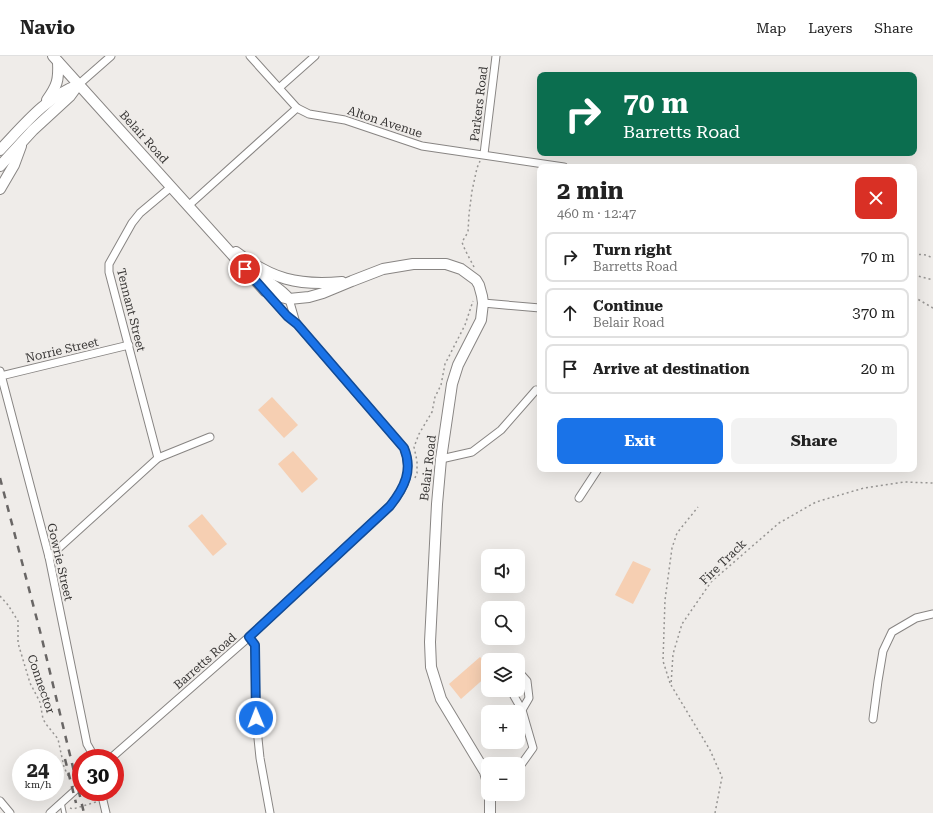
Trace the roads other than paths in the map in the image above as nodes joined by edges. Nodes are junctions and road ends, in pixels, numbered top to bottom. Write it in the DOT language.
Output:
graph roads {
  1 [pos="111,56"];
  2 [pos="250,56"];
  3 [pos="314,56"];
  4 [pos="496,56"];
  5 [pos="55,59"];
  6 [pos="78,85"];
  7 [pos="279,88"];
  8 [pos="41,108"];
  9 [pos="297,108"];
  10 [pos="23,142"];
  11 [pos="0,150"];
  12 [pos="484,154"];
  13 [pos="546,164"];
  14 [pos="0,166"];
  15 [pos="171,187"];
  16 [pos="0,189"];
  17 [pos="188,206"];
  18 [pos="216,236"];
  19 [pos="247,260"];
  20 [pos="352,281"];
  21 [pos="265,291"];
  22 [pos="289,299"];
  23 [pos="483,303"];
  24 [pos="537,308"];
  25 [pos="296,323"];
  26 [pos="128,345"];
  27 [pos="1,373"];
  28 [pos="536,390"];
  29 [pos="210,437"];
  30 [pos="158,458"];
  31 [pos="441,459"];
  32 [pos="596,472"];
  33 [pos="580,498"];
  34 [pos="49,557"];
  35 [pos="933,614"];
  36 [pos="249,637"];
  37 [pos="525,679"];
  38 [pos="525,705"];
  39 [pos="873,719"];
  40 [pos="525,720"];
  41 [pos="90,749"];
  42 [pos="121,749"];
  43 [pos="525,759"];
  44 [pos="481,765"];
  45 [pos="72,793"];
  46 [pos="0,801"];
  47 [pos="104,801"];
  48 [pos="490,801"];
  49 [pos="61,802"];
  50 [pos="10,813"];
  51 [pos="50,813"];
  52 [pos="64,813"];
  53 [pos="106,813"];
  54 [pos="270,813"];
  55 [pos="490,813"];
  1 -- 6 [label="street"];
  2 -- 7 [label="street"];
  3 -- 7 [label="street"];
  4 -- 12 [label="street, Parkers Road"];
  5 -- 6 [label="main road, Belair Road"];
  5 -- 8 [label="main road"];
  6 -- 8 [label="main road"];
  6 -- 10 [label="main road"];
  6 -- 15 [label="main road, Belair Road"];
  7 -- 9 [label="street"];
  8 -- 11 [label="main road"];
  9 -- 12 [label="street, Alton Avenue"];
  9 -- 17 [label="street"];
  10 -- 14 [label="main road"];
  10 -- 16 [label="main road"];
  12 -- 13 [label="street, Alton Avenue"];
  15 -- 17 [label="main road, Belair Road"];
  15 -- 26 [label="street, Tennant Street"];
  17 -- 18 [label="main road, Belair Road"];
  18 -- 19 [label="main road, Belair Road"];
  18 -- 21 [label="main road, Belair Road"];
  19 -- 20 [label="main road, Belair Road"];
  19 -- 22 [label="main road"];
  20 -- 22 [label="main road, Belair Road"];
  20 -- 23 [label="main road, Belair Road"];
  21 -- 22 [label="main road, Belair Road"];
  21 -- 25 [label="street, Barretts Road"];
  22 -- 25 [label="street, Barretts Road"];
  23 -- 24 [label="street"];
  23 -- 31 [label="main road, Belair Road"];
  25 -- 36 [label="street, Barretts Road"];
  26 -- 27 [label="street, Norrie Street"];
  26 -- 30 [label="street, Tennant Street"];
  27 -- 34 [label="street, Gowrie Street"];
  28 -- 31 [label="street"];
  29 -- 30 [label="street"];
  30 -- 34 [label="street"];
  31 -- 44 [label="main road, Belair Road"];
  32 -- 33 [label="street"];
  34 -- 41 [label="street, Gowrie Street"];
  35 -- 39 [label="street"];
  36 -- 42 [label="street, Barretts Road"];
  36 -- 54 [label="street"];
  37 -- 38 [label="street"];
  40 -- 43 [label="street"];
  45 -- 49 [label="street"];
  46 -- 50 [label="street"];
  47 -- 53 [label="street"];
  48 -- 55 [label="main road"];
  49 -- 51 [label="street"];
  49 -- 52 [label="lane"];
}
